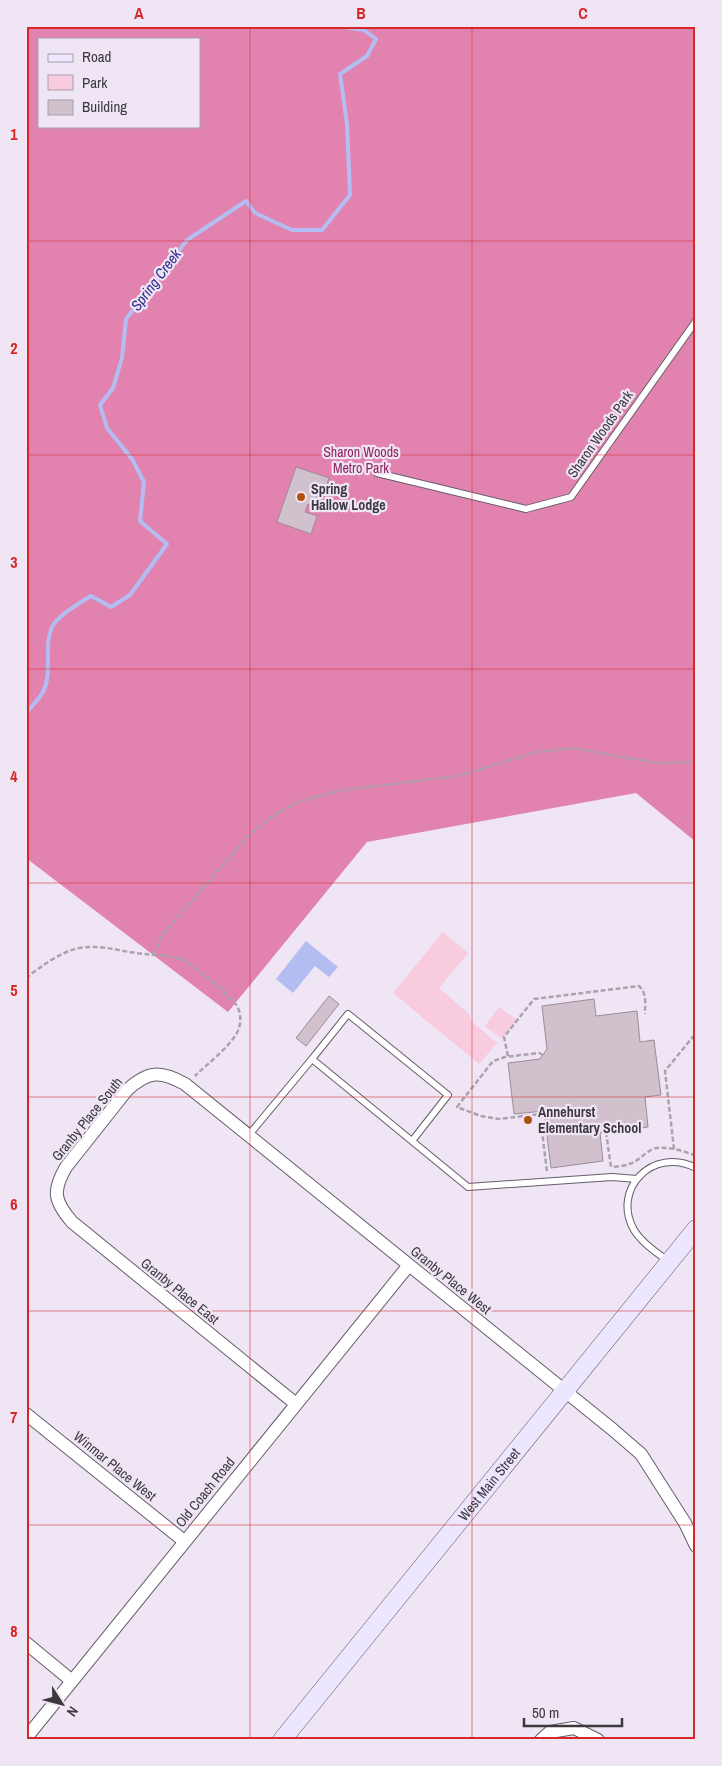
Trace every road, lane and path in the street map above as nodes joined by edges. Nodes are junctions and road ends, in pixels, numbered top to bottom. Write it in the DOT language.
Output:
graph roads {
  1 [pos="696,321"];
  2 [pos="377,473"];
  3 [pos="696,762"];
  4 [pos="154,955"];
  5 [pos="26,978"];
  6 [pos="645,1014"];
  7 [pos="696,1033"];
  8 [pos="543,1055"];
  9 [pos="508,1056"];
  10 [pos="312,1059"];
  11 [pos="154,1074"];
  12 [pos="195,1076"];
  13 [pos="606,1132"];
  14 [pos="248,1136"];
  15 [pos="412,1141"];
  16 [pos="674,1149"];
  17 [pos="696,1156"];
  18 [pos="696,1168"];
  19 [pos="556,1172"];
  20 [pos="637,1179"];
  21 [pos="56,1193"];
  22 [pos="696,1229"];
  23 [pos="669,1262"];
  24 [pos="409,1265"];
  25 [pos="565,1391"];
  26 [pos="296,1404"];
  27 [pos="26,1414"];
  28 [pos="690,1521"];
  29 [pos="184,1541"];
  30 [pos="696,1546"];
  31 [pos="26,1643"];
  32 [pos="72,1681"];
  33 [pos="26,1738"];
  34 [pos="282,1740"];
  35 [pos="541,1740"];
  36 [pos="598,1740"];
  1 -- 2 [label="lane, Sharon Woods Park"];
  3 -- 4 [label="path"];
  4 -- 5 [label="path"];
  4 -- 12 [label="path"];
  6 -- 9 [label="path"];
  7 -- 16 [label="path"];
  8 -- 9 [label="path"];
  9 -- 19 [label="path"];
  10 -- 14 [label="lane"];
  10 -- 15 [label="lane"];
  10 -- 15 [label="lane"];
  11 -- 14 [label="street, Granby Place West"];
  11 -- 21 [label="street, Granby Place South"];
  13 -- 16 [label="path"];
  14 -- 24 [label="street, Granby Place West"];
  15 -- 20 [label="lane"];
  16 -- 17 [label="path"];
  18 -- 20 [label="lane"];
  20 -- 23 [label="lane"];
  21 -- 26 [label="street, Granby Place East"];
  22 -- 23 [label="main road, West Main Street"];
  23 -- 25 [label="main road, West Main Street"];
  24 -- 25 [label="street, Granby Place West"];
  24 -- 26 [label="street, Old Coach Road"];
  25 -- 28 [label="street, Granby Place West"];
  25 -- 34 [label="main road, West Main Street"];
  26 -- 29 [label="street, Old Coach Road"];
  27 -- 29 [label="street, Winmar Place West"];
  28 -- 30 [label="street, Granby Place West"];
  29 -- 32 [label="street, Old Coach Road"];
  31 -- 32 [label="street"];
  32 -- 33 [label="street, Old Coach Road"];
  35 -- 36 [label="street"];
}
